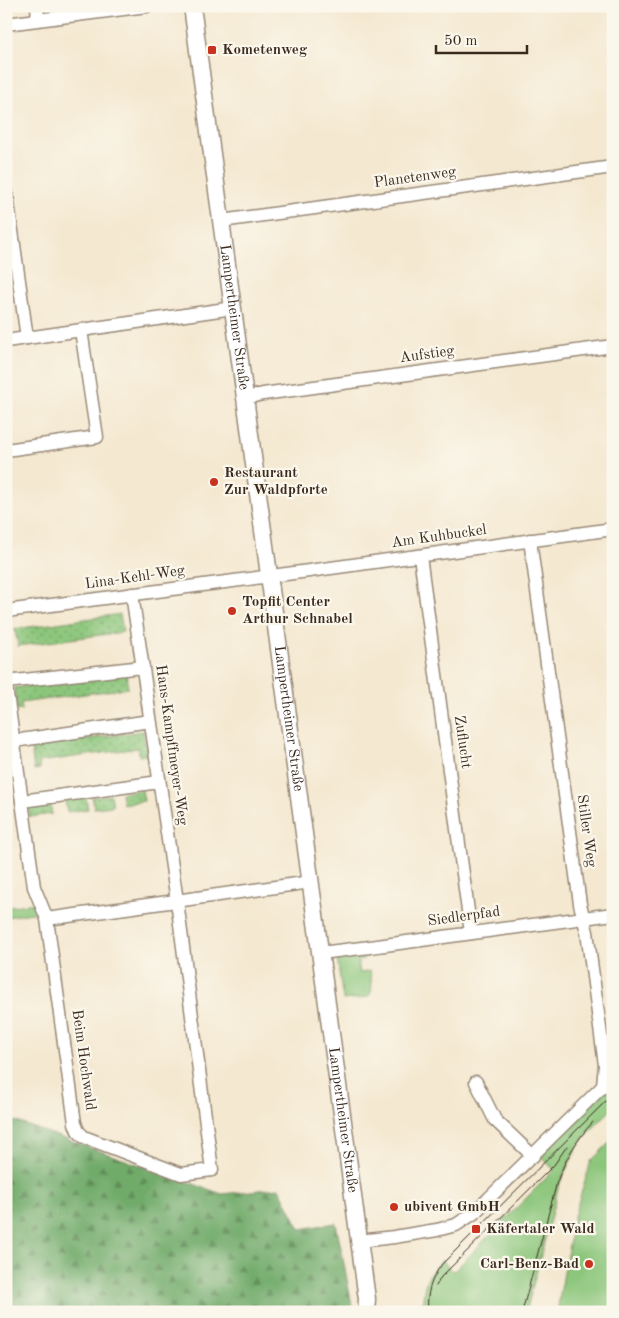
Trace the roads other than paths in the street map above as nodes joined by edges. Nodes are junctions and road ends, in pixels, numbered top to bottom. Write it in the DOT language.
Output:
graph roads {
  1 [pos="147,6"];
  2 [pos="192,6"];
  3 [pos="38,13"];
  4 [pos="6,24"];
  5 [pos="613,168"];
  6 [pos="7,194"];
  7 [pos="221,221"];
  8 [pos="233,308"];
  9 [pos="82,330"];
  10 [pos="27,338"];
  11 [pos="6,340"];
  12 [pos="613,346"];
  13 [pos="245,398"];
  14 [pos="6,450"];
  15 [pos="613,529"];
  16 [pos="530,540"];
  17 [pos="420,556"];
  18 [pos="269,577"];
  19 [pos="132,594"];
  20 [pos="6,612"];
  21 [pos="143,667"];
  22 [pos="6,682"];
  23 [pos="6,687"];
  24 [pos="150,721"];
  25 [pos="14,741"];
  26 [pos="159,782"];
  27 [pos="22,801"];
  28 [pos="311,882"];
  29 [pos="177,901"];
  30 [pos="613,914"];
  31 [pos="584,918"];
  32 [pos="48,919"];
  33 [pos="472,933"];
  34 [pos="320,953"];
  35 [pos="476,1082"];
  36 [pos="532,1156"];
  37 [pos="359,1241"];
  38 [pos="366,1312"];
  1 -- 3 [label="street"];
  2 -- 7 [label="street, Lampertheimer Straße"];
  3 -- 4 [label="street"];
  5 -- 7 [label="street, Planetenweg"];
  6 -- 10 [label="street"];
  7 -- 8 [label="street, Lampertheimer Straße"];
  8 -- 9 [label="street"];
  8 -- 13 [label="street, Lampertheimer Straße"];
  9 -- 10 [label="street"];
  9 -- 14 [label="street"];
  10 -- 11 [label="street"];
  12 -- 13 [label="street, Aufstieg"];
  13 -- 18 [label="street, Lampertheimer Straße"];
  15 -- 16 [label="street, Am Kuhbuckel"];
  16 -- 17 [label="street, Am Kuhbuckel"];
  16 -- 31 [label="street, Stiller Weg"];
  17 -- 18 [label="street, Am Kuhbuckel"];
  17 -- 33 [label="street, Zuflucht"];
  18 -- 19 [label="street, Lina-Kehl-Weg"];
  18 -- 28 [label="street, Lampertheimer Straße"];
  19 -- 20 [label="street, Lina-Kehl-Weg"];
  19 -- 21 [label="street, Hans-Kampffmeyer-Weg"];
  21 -- 22 [label="street"];
  21 -- 24 [label="street, Hans-Kampffmeyer-Weg"];
  23 -- 25 [label="street"];
  24 -- 25 [label="street"];
  24 -- 26 [label="street, Hans-Kampffmeyer-Weg"];
  25 -- 27 [label="street"];
  26 -- 27 [label="street"];
  26 -- 29 [label="street, Hans-Kampffmeyer-Weg"];
  27 -- 32 [label="street"];
  28 -- 29 [label="street"];
  28 -- 34 [label="street, Lampertheimer Straße"];
  29 -- 32 [label="street"];
  29 -- 32 [label="street, Beim Hochwald"];
  30 -- 31 [label="street, Siedlerpfad"];
  31 -- 33 [label="street, Siedlerpfad"];
  31 -- 36 [label="street, Stiller Weg"];
  33 -- 34 [label="street, Siedlerpfad"];
  34 -- 37 [label="street, Lampertheimer Straße"];
  35 -- 36 [label="street"];
  36 -- 37 [label="street, Stiller Weg"];
  37 -- 38 [label="street, Lampertheimer Straße"];
}
